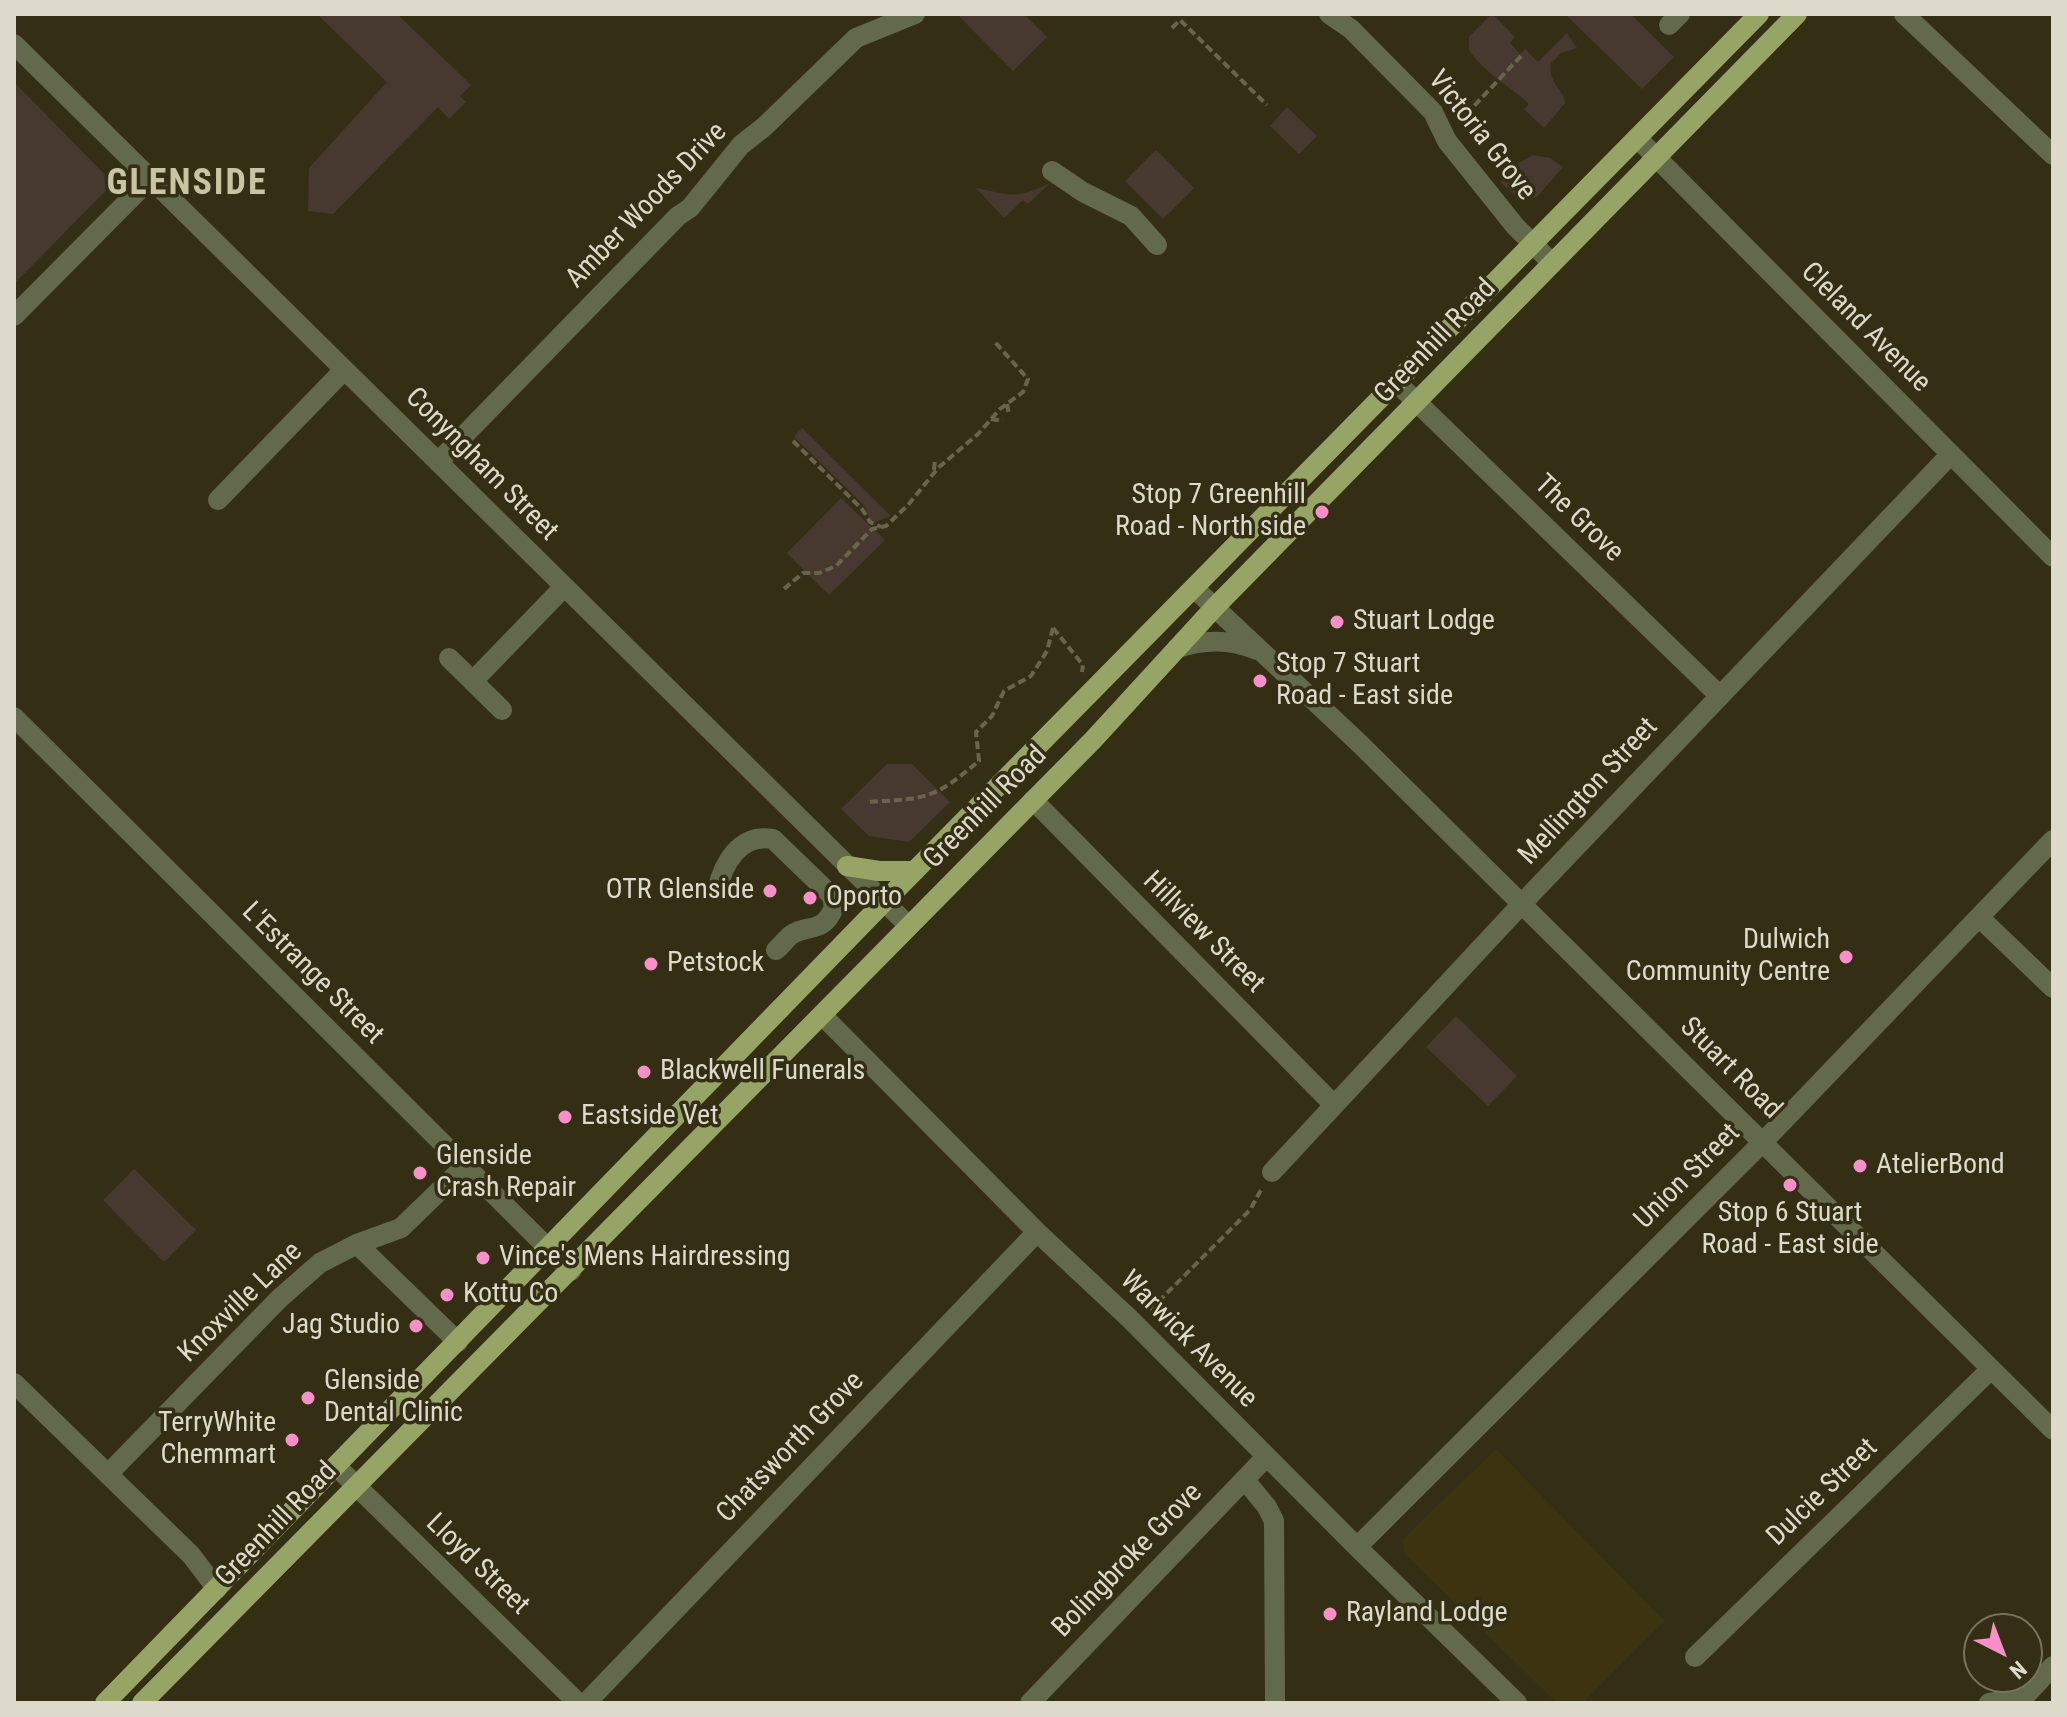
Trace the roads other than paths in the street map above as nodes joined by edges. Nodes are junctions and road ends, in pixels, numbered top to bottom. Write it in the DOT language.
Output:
graph roads {
  1 [pos="915,14"];
  2 [pos="1329,14"];
  3 [pos="1759,14"];
  4 [pos="1797,14"];
  5 [pos="1904,14"];
  6 [pos="14,44"];
  7 [pos="1637,138"];
  8 [pos="2053,155"];
  9 [pos="1656,158"];
  10 [pos="1052,171"];
  11 [pos="150,179"];
  12 [pos="1157,245"];
  13 [pos="1532,245"];
  14 [pos="1552,263"];
  15 [pos="14,316"];
  16 [pos="344,370"];
  17 [pos="1397,383"];
  18 [pos="1417,402"];
  19 [pos="1951,454"];
  20 [pos="438,462"];
  21 [pos="218,500"];
  22 [pos="2053,557"];
  23 [pos="564,587"];
  24 [pos="1194,588"];
  25 [pos="1215,607"];
  26 [pos="1177,648"];
  27 [pos="1261,651"];
  28 [pos="449,658"];
  29 [pos="473,681"];
  30 [pos="1719,695"];
  31 [pos="502,710"];
  32 [pos="14,717"];
  33 [pos="1033,800"];
  34 [pos="2053,840"];
  35 [pos="847,866"];
  36 [pos="915,871"];
  37 [pos="717,891"];
  38 [pos="884,902"];
  39 [pos="1522,903"];
  40 [pos="1979,917"];
  41 [pos="909,926"];
  42 [pos="776,950"];
  43 [pos="2053,988"];
  44 [pos="822,1015"];
  45 [pos="762,1029"];
  46 [pos="1333,1104"];
  47 [pos="1763,1142"];
  48 [pos="465,1166"];
  49 [pos="1272,1172"];
  50 [pos="1037,1232"];
  51 [pos="357,1244"];
  52 [pos="548,1249"];
  53 [pos="571,1271"];
  54 [pos="458,1342"];
  55 [pos="1990,1370"];
  56 [pos="14,1383"];
  57 [pos="2053,1430"];
  58 [pos="1266,1457"];
  59 [pos="336,1466"];
  60 [pos="108,1474"];
  61 [pos="1245,1480"];
  62 [pos="355,1485"];
  63 [pos="1357,1547"];
  64 [pos="191,1555"];
  65 [pos="232,1573"];
  66 [pos="217,1589"];
  67 [pos="251,1591"];
  68 [pos="236,1607"];
  69 [pos="1695,1657"];
  70 [pos="2053,1666"];
  71 [pos="105,1703"];
  72 [pos="142,1703"];
  73 [pos="578,1703"];
  74 [pos="586,1703"];
  75 [pos="1030,1703"];
  76 [pos="1275,1703"];
  77 [pos="1517,1703"];
  78 [pos="1989,1703"];
  1 -- 20 [label="street, Amber Woods Drive"];
  2 -- 13 [label="street, Victoria Grove"];
  3 -- 7 [label="main road, Greenhill Road"];
  4 -- 9 [label="main road, Greenhill Road"];
  5 -- 8 [label="street"];
  6 -- 11 [label="street, Conyngham Street"];
  7 -- 9 [label="street, Cleland Avenue"];
  7 -- 13 [label="main road, Greenhill Road"];
  9 -- 14 [label="main road, Greenhill Road"];
  9 -- 19 [label="street, Cleland Avenue"];
  10 -- 12 [label="street"];
  11 -- 15 [label="street"];
  11 -- 16 [label="street, Conyngham Street"];
  13 -- 14 [label="street, Victoria Grove"];
  13 -- 17 [label="main road, Greenhill Road"];
  14 -- 18 [label="main road, Greenhill Road"];
  16 -- 20 [label="street, Conyngham Street"];
  16 -- 21 [label="street"];
  17 -- 18 [label="street, The Grove"];
  17 -- 24 [label="main road, Greenhill Road"];
  18 -- 25 [label="main road, Greenhill Road"];
  18 -- 30 [label="street, The Grove"];
  19 -- 22 [label="street, Cleland Avenue"];
  19 -- 30 [label="street, Mellington Street"];
  20 -- 23 [label="street, Conyngham Street"];
  23 -- 29 [label="street"];
  23 -- 35 [label="street, Conyngham Street"];
  24 -- 25 [label="street, Stuart Road"];
  24 -- 36 [label="main road, Greenhill Road"];
  25 -- 26 [label="main road, Greenhill Road"];
  25 -- 27 [label="street, Stuart Road"];
  26 -- 27 [label="street, Stuart Road"];
  26 -- 33 [label="main road, Greenhill Road"];
  27 -- 39 [label="street, Stuart Road"];
  28 -- 29 [label="street"];
  29 -- 31 [label="street"];
  30 -- 39 [label="street, Mellington Street"];
  32 -- 48 [label="street, L'Estrange Street"];
  33 -- 41 [label="main road, Greenhill Road"];
  33 -- 46 [label="street, Hillview Street"];
  34 -- 40 [label="street, Union Street"];
  35 -- 36 [label="main road"];
  35 -- 38 [label="street, Conyngham Street"];
  36 -- 38 [label="main road, Greenhill Road"];
  37 -- 42 [label="street"];
  38 -- 41 [label="street, Conyngham Street"];
  38 -- 45 [label="main road, Greenhill Road"];
  39 -- 46 [label="street, Mellington Street"];
  39 -- 47 [label="street, Stuart Road"];
  40 -- 43 [label="street"];
  40 -- 47 [label="street, Union Street"];
  41 -- 44 [label="main road, Greenhill Road"];
  44 -- 45 [label="main road"];
  44 -- 50 [label="street, Warwick Avenue"];
  44 -- 53 [label="main road, Greenhill Road"];
  45 -- 52 [label="main road, Greenhill Road"];
  46 -- 49 [label="street, Mellington Street"];
  47 -- 55 [label="street, Stuart Road"];
  47 -- 63 [label="street, Union Street"];
  48 -- 51 [label="street, Knoxville Lane"];
  48 -- 52 [label="street, L'Estrange Street"];
  50 -- 58 [label="street, Warwick Avenue"];
  50 -- 74 [label="street, Chatsworth Grove"];
  51 -- 54 [label="street"];
  51 -- 60 [label="street, Knoxville Lane"];
  52 -- 53 [label="street, L'Estrange Street"];
  52 -- 54 [label="main road, Greenhill Road"];
  53 -- 62 [label="main road, Greenhill Road"];
  54 -- 59 [label="main road, Greenhill Road"];
  55 -- 57 [label="street, Stuart Road"];
  55 -- 69 [label="street, Dulcie Street"];
  56 -- 60 [label="street"];
  58 -- 61 [label="street, Bolingbroke Grove"];
  58 -- 63 [label="street, Warwick Avenue"];
  59 -- 62 [label="street, Lloyd Street"];
  59 -- 65 [label="main road, Greenhill Road"];
  60 -- 64 [label="street"];
  61 -- 75 [label="street, Bolingbroke Grove"];
  61 -- 76 [label="street"];
  62 -- 67 [label="main road, Greenhill Road"];
  62 -- 73 [label="street, Lloyd Street"];
  63 -- 77 [label="street, Warwick Avenue"];
  64 -- 65 [label="street"];
  64 -- 66 [label="street"];
  65 -- 66 [label="main road, Greenhill Road"];
  65 -- 67 [label="main road"];
  66 -- 68 [label="main road"];
  66 -- 71 [label="main road, Greenhill Road"];
  67 -- 68 [label="main road, Greenhill Road"];
  68 -- 72 [label="main road, Greenhill Road"];
  70 -- 78 [label="street"];
}
